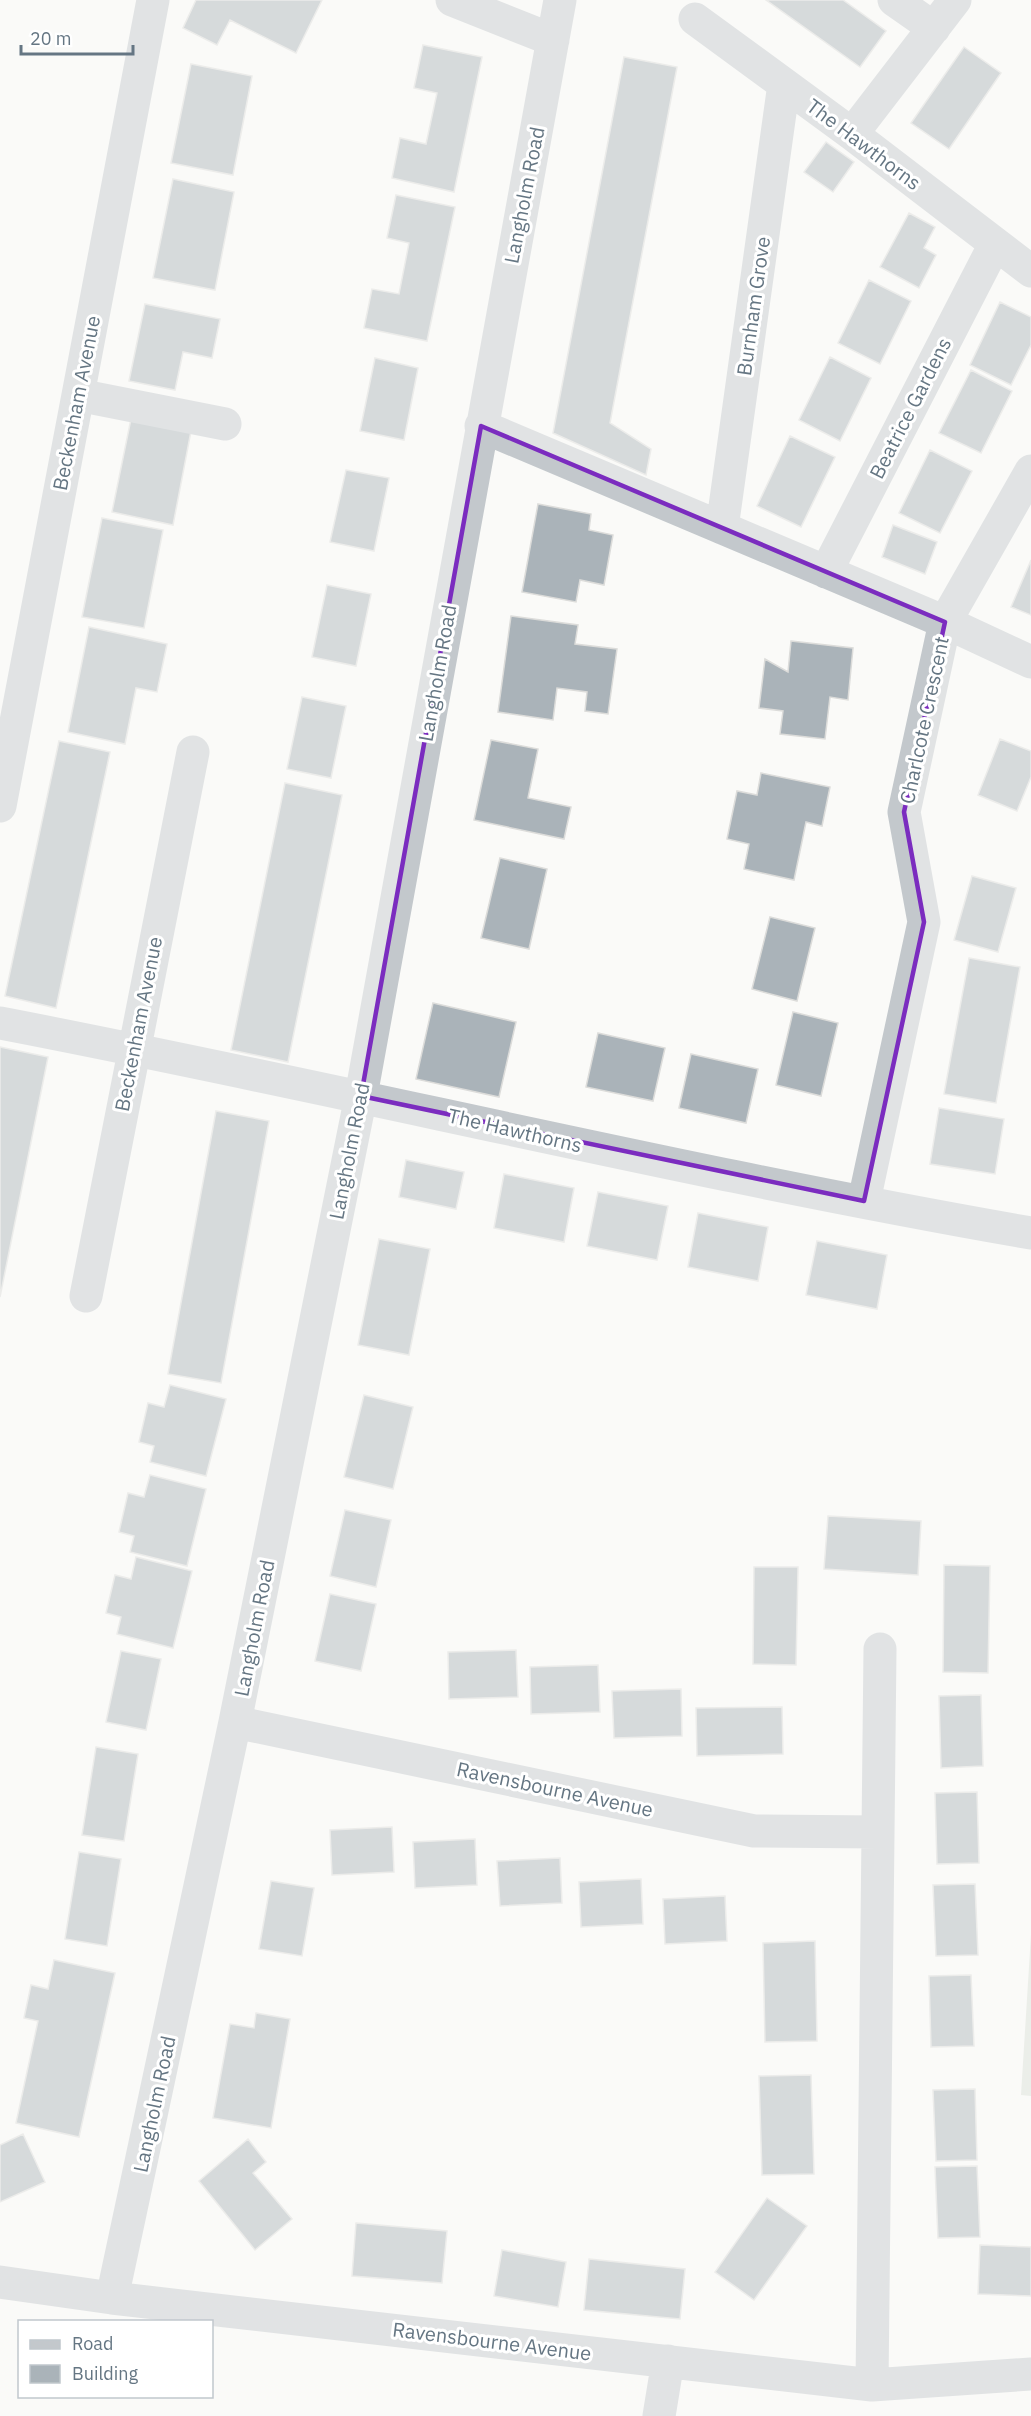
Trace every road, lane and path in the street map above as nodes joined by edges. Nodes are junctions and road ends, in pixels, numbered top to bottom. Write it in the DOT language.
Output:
graph roads {
  1 [pos="153,0"];
  2 [pos="452,0"];
  3 [pos="560,0"];
  4 [pos="894,0"];
  5 [pos="955,0"];
  6 [pos="695,19"];
  7 [pos="934,28"];
  8 [pos="553,40"];
  9 [pos="784,84"];
  10 [pos="852,134"];
  11 [pos="995,244"];
  12 [pos="1031,271"];
  13 [pos="78,395"];
  14 [pos="225,424"];
  15 [pos="481,426"];
  16 [pos="1031,471"];
  17 [pos="723,528"];
  18 [pos="826,572"];
  19 [pos="945,622"];
  20 [pos="1031,662"];
  21 [pos="194,752"];
  22 [pos="0,806"];
  23 [pos="0,1023"];
  24 [pos="133,1048"];
  25 [pos="361,1096"];
  26 [pos="864,1201"];
  27 [pos="1031,1233"];
  28 [pos="86,1296"];
  29 [pos="880,1649"];
  30 [pos="235,1722"];
  31 [pos="878,1832"];
  32 [pos="0,2282"];
  33 [pos="112,2298"];
  34 [pos="668,2361"];
  35 [pos="1031,2374"];
  36 [pos="872,2385"];
  37 [pos="659,2416"];
  1 -- 13 [label="street, Beckenham Avenue"];
  2 -- 8 [label="street"];
  3 -- 8 [label="street, Langholm Road"];
  4 -- 7 [label="street"];
  5 -- 7 [label="street"];
  6 -- 9 [label="street, The Hawthorns"];
  7 -- 10 [label="street"];
  8 -- 15 [label="street, Langholm Road"];
  9 -- 10 [label="street, The Hawthorns"];
  9 -- 17 [label="street, Burnham Grove"];
  10 -- 11 [label="street, The Hawthorns"];
  11 -- 12 [label="street, The Hawthorns"];
  11 -- 18 [label="street, Beatrice Gardens"];
  13 -- 14 [label="street"];
  13 -- 22 [label="street, Beckenham Avenue"];
  15 -- 17 [label="street"];
  15 -- 25 [label="street, Langholm Road"];
  16 -- 19 [label="street, Charlcote Crescent"];
  17 -- 18 [label="street"];
  18 -- 19 [label="street"];
  19 -- 20 [label="street"];
  19 -- 26 [label="street, Charlcote Crescent"];
  21 -- 24 [label="street, Beckenham Avenue"];
  23 -- 24 [label="street, The Hawthorns"];
  24 -- 25 [label="street, The Hawthorns"];
  24 -- 28 [label="street, Beckenham Avenue"];
  25 -- 26 [label="street, The Hawthorns"];
  25 -- 30 [label="street, Langholm Road"];
  26 -- 27 [label="street, The Hawthorns"];
  29 -- 31 [label="street"];
  30 -- 31 [label="street, Ravensbourne Avenue"];
  30 -- 33 [label="street, Langholm Road"];
  31 -- 36 [label="street"];
  32 -- 33 [label="street"];
  33 -- 34 [label="street, Ravensbourne Avenue"];
  34 -- 36 [label="street, Ravensbourne Avenue"];
  34 -- 37 [label="street"];
  35 -- 36 [label="street, Ravensbourne Avenue"];
}
